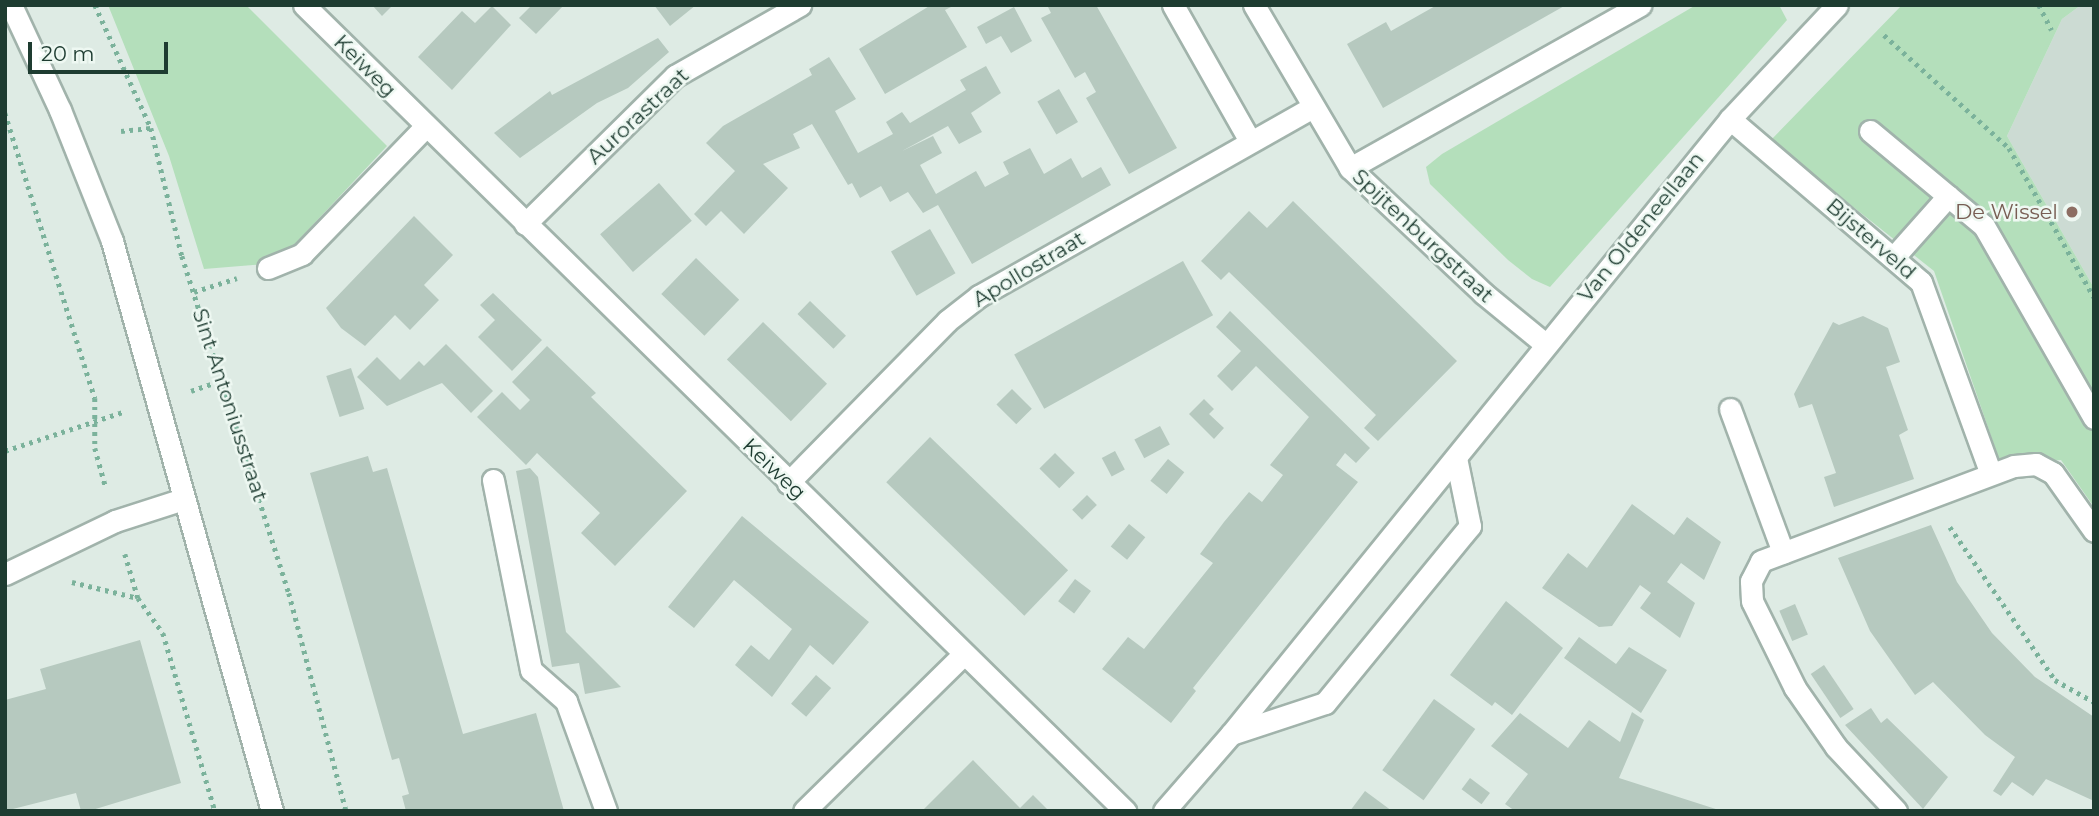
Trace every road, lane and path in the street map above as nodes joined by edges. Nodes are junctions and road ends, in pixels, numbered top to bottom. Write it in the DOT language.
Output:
graph roads {
  1 [pos="11,5"];
  2 [pos="95,5"];
  3 [pos="304,5"];
  4 [pos="800,5"];
  5 [pos="1173,5"];
  6 [pos="1254,5"];
  7 [pos="1640,5"];
  8 [pos="1837,5"];
  9 [pos="2039,5"];
  10 [pos="2052,30"];
  11 [pos="1884,35"];
  12 [pos="1311,108"];
  13 [pos="5,113"];
  14 [pos="1730,119"];
  15 [pos="426,126"];
  16 [pos="151,128"];
  17 [pos="121,131"];
  18 [pos="1870,131"];
  19 [pos="1250,141"];
  20 [pos="1350,168"];
  21 [pos="1948,196"];
  22 [pos="525,223"];
  23 [pos="1893,258"];
  24 [pos="268,268"];
  25 [pos="194,292"];
  26 [pos="2094,297"];
  27 [pos="1545,344"];
  28 [pos="223,380"];
  29 [pos="159,402"];
  30 [pos="1730,409"];
  31 [pos="2094,418"];
  32 [pos="94,421"];
  33 [pos="5,451"];
  34 [pos="1456,458"];
  35 [pos="1991,474"];
  36 [pos="492,480"];
  37 [pos="789,483"];
  38 [pos="1932,497"];
  39 [pos="183,499"];
  40 [pos="115,521"];
  41 [pos="2094,531"];
  42 [pos="1783,552"];
  43 [pos="5,574"];
  44 [pos="964,654"];
  45 [pos="2094,702"];
  46 [pos="1231,734"];
  47 [pos="215,811"];
  48 [pos="272,811"];
  49 [pos="346,811"];
  50 [pos="607,811"];
  51 [pos="804,811"];
  52 [pos="1125,811"];
  53 [pos="1164,811"];
  54 [pos="1896,811"];
  1 -- 29 [label="street"];
  2 -- 16 [label="path, Sint Antoniusstraat"];
  3 -- 15 [label="street, Keiweg"];
  4 -- 22 [label="street, Aurorastraat"];
  5 -- 19 [label="street"];
  6 -- 12 [label="street, Spijtenburgstraat"];
  7 -- 20 [label="street"];
  8 -- 14 [label="street, Van Oldeneellaan"];
  9 -- 10 [label="path"];
  11 -- 26 [label="path"];
  12 -- 19 [label="street, Apollostraat"];
  12 -- 20 [label="street, Spijtenburgstraat"];
  13 -- 32 [label="path"];
  14 -- 23 [label="street, Bijsterveld"];
  14 -- 27 [label="street, Van Oldeneellaan"];
  15 -- 22 [label="street, Keiweg"];
  15 -- 24 [label="street"];
  16 -- 17 [label="path"];
  16 -- 25 [label="path, Sint Antoniusstraat"];
  18 -- 21 [label="street"];
  19 -- 37 [label="street, Apollostraat"];
  20 -- 27 [label="street, Spijtenburgstraat"];
  21 -- 23 [label="street"];
  21 -- 31 [label="street"];
  22 -- 37 [label="street, Keiweg"];
  23 -- 35 [label="street, Bijsterveld"];
  24 -- 25 [label="path"];
  25 -- 28 [label="path, Sint Antoniusstraat"];
  27 -- 34 [label="street, Van Oldeneellaan"];
  28 -- 29 [label="path"];
  28 -- 49 [label="path, Sint Antoniusstraat"];
  29 -- 32 [label="path"];
  29 -- 39 [label="street"];
  30 -- 42 [label="street"];
  32 -- 33 [label="path"];
  32 -- 40 [label="path"];
  34 -- 46 [label="street, Van Oldeneellaan"];
  34 -- 46 [label="street"];
  35 -- 38 [label="street"];
  35 -- 41 [label="street"];
  36 -- 50 [label="street"];
  37 -- 44 [label="street, Keiweg"];
  38 -- 42 [label="street"];
  38 -- 45 [label="path"];
  39 -- 40 [label="street"];
  39 -- 48 [label="street"];
  40 -- 43 [label="street"];
  40 -- 47 [label="path"];
  42 -- 54 [label="street"];
  44 -- 51 [label="street"];
  44 -- 52 [label="street, Keiweg"];
  46 -- 53 [label="street, Van Oldeneellaan"];
}
